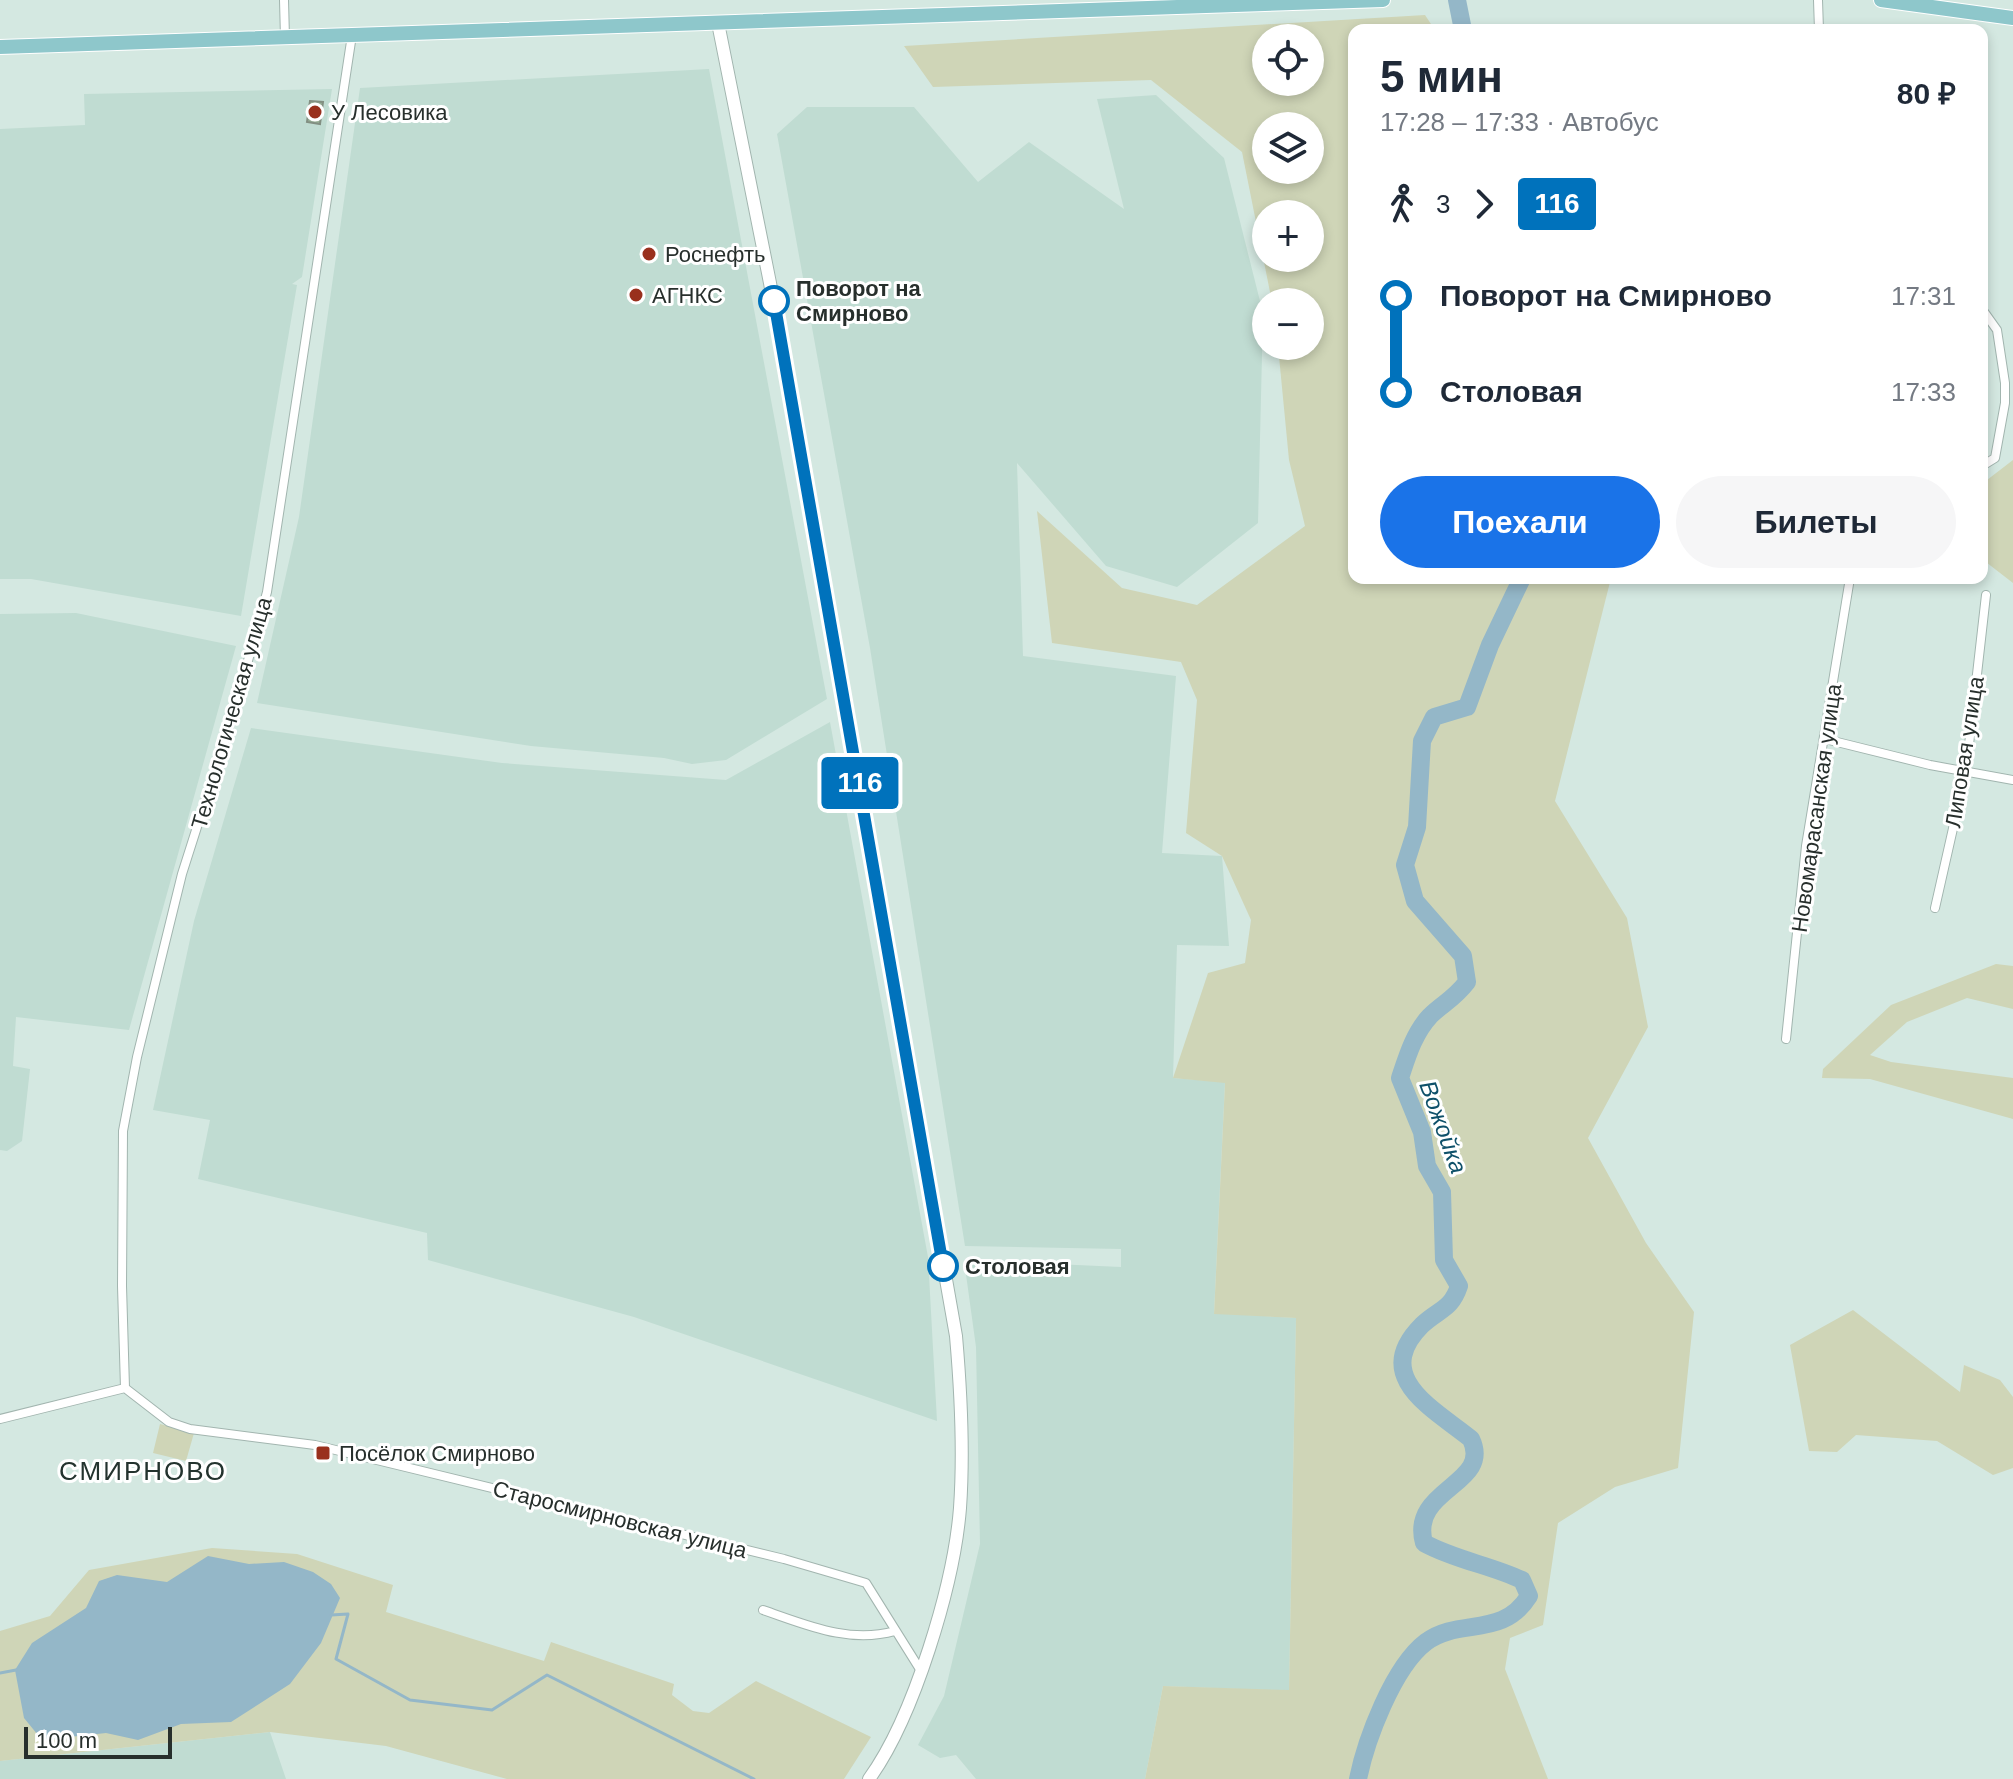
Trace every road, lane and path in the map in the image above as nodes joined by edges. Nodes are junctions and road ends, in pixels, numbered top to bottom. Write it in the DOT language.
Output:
graph roads {
  1 [pos="284,0"];
  2 [pos="1383,0"];
  3 [pos="1818,0"];
  4 [pos="1881,0"];
  5 [pos="2013,18"];
  6 [pos="718,23"];
  7 [pos="1819,24"];
  8 [pos="352,35"];
  9 [pos="285,38"];
  10 [pos="0,47"];
  11 [pos="1988,317"];
  12 [pos="1988,462"];
  13 [pos="1849,584"];
  14 [pos="1986,595"];
  15 [pos="1825,739"];
  16 [pos="1966,771"];
  17 [pos="2013,780"];
  18 [pos="1935,908"];
  19 [pos="1786,1039"];
  20 [pos="125,1388"];
  21 [pos="0,1419"];
  22 [pos="763,1610"];
  23 [pos="895,1631"];
  24 [pos="921,1671"];
  25 [pos="869,1779"];
  1 -- 9 [label="street"];
  2 -- 6 [label="main road"];
  3 -- 7 [label="street"];
  4 -- 5 [label="main road"];
  6 -- 8 [label="main road"];
  6 -- 24 [label="street"];
  8 -- 9 [label="main road"];
  8 -- 20 [label="street, Технологическая улица"];
  9 -- 10 [label="main road"];
  11 -- 12 [label="street"];
  13 -- 15 [label="street, Новомарасанская улица"];
  14 -- 16 [label="street, Липовая улица"];
  15 -- 16 [label="street"];
  15 -- 19 [label="street, Новомарасанская улица"];
  16 -- 17 [label="street"];
  16 -- 18 [label="street, Липовая улица"];
  20 -- 21 [label="street"];
  20 -- 23 [label="street, Старосмирновская улица"];
  22 -- 23 [label="street"];
  23 -- 24 [label="street, Старосмирновская улица"];
  24 -- 25 [label="street"];
}
